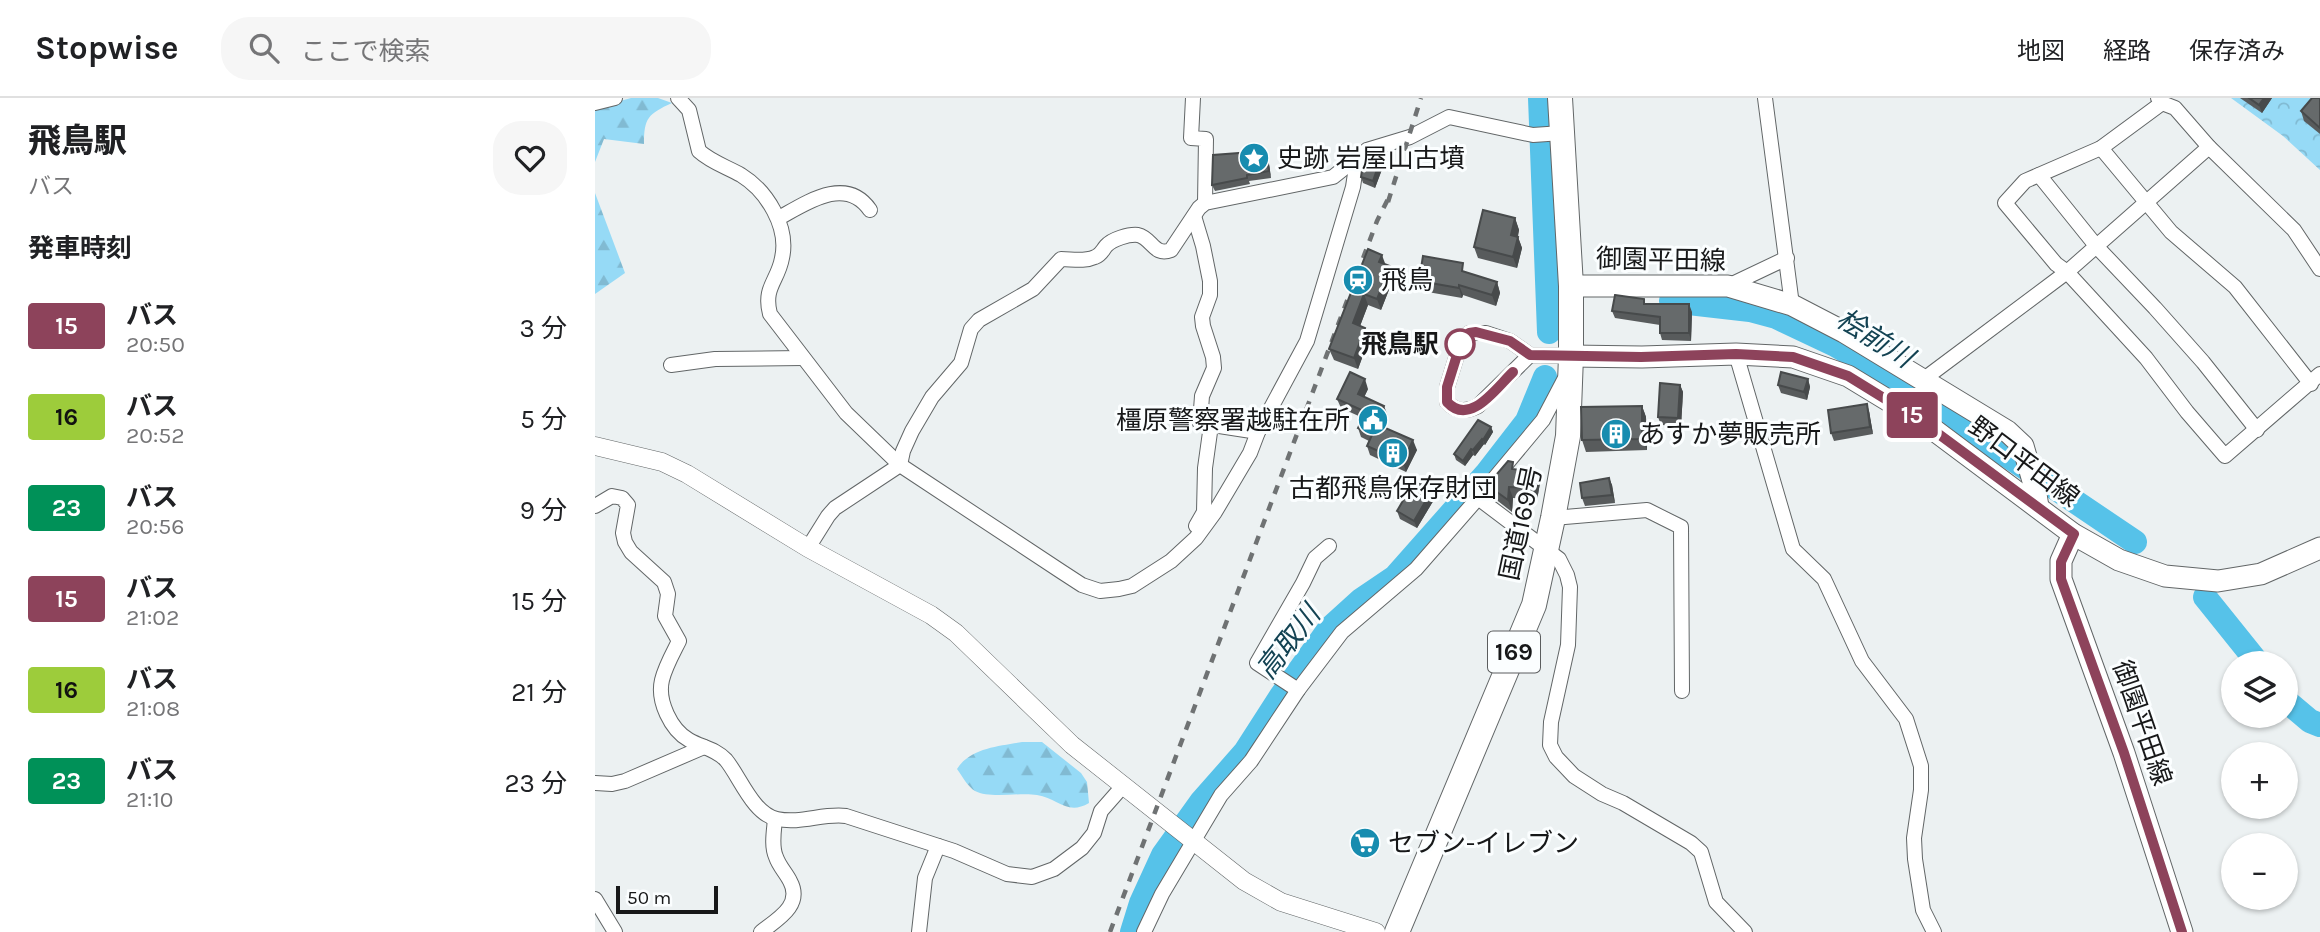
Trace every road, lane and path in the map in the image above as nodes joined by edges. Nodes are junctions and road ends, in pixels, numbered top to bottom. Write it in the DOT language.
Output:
graph roads {
  1 [pos="615,98"];
  2 [pos="678,98"];
  3 [pos="1193,98"];
  4 [pos="1560,98"];
  5 [pos="1765,98"];
  6 [pos="2160,100"];
  7 [pos="595,103"];
  8 [pos="1562,133"];
  9 [pos="2101,148"];
  10 [pos="2210,148"];
  11 [pos="1357,160"];
  12 [pos="2039,175"];
  13 [pos="1205,203"];
  14 [pos="2147,204"];
  15 [pos="870,210"];
  16 [pos="1194,216"];
  17 [pos="779,218"];
  18 [pos="2097,247"];
  19 [pos="1787,258"];
  20 [pos="2320,269"];
  21 [pos="2067,272"];
  22 [pos="1571,286"];
  23 [pos="1728,286"];
  24 [pos="1792,305"];
  25 [pos="1736,354"];
  26 [pos="1530,355"];
  27 [pos="1571,356"];
  28 [pos="803,358"];
  29 [pos="671,365"];
  30 [pos="1924,379"];
  31 [pos="2315,379"];
  32 [pos="1211,425"];
  33 [pos="2257,430"];
  34 [pos="1258,432"];
  35 [pos="595,446"];
  36 [pos="900,465"];
  37 [pos="2037,497"];
  38 [pos="1478,498"];
  39 [pos="595,506"];
  40 [pos="1553,518"];
  41 [pos="2074,534"];
  42 [pos="1196,538"];
  43 [pos="1329,546"];
  44 [pos="808,548"];
  45 [pos="2320,548"];
  46 [pos="1546,549"];
  47 [pos="1292,686"];
  48 [pos="1682,691"];
  49 [pos="704,747"];
  50 [pos="595,783"];
  51 [pos="1123,786"];
  52 [pos="775,819"];
  53 [pos="1186,834"];
  54 [pos="938,846"];
  55 [pos="595,899"];
  56 [pos="615,932"];
  57 [pos="761,932"];
  58 [pos="919,932"];
  59 [pos="1144,932"];
  60 [pos="1376,932"];
  61 [pos="1397,932"];
  62 [pos="1745,932"];
  63 [pos="1934,932"];
  64 [pos="2182,932"];
  1 -- 7 [label="street"];
  2 -- 17 [label="street"];
  3 -- 13 [label="street"];
  4 -- 8 [label="highway, 国道169号 / 169"];
  5 -- 19 [label="street"];
  6 -- 9 [label="street"];
  6 -- 10 [label="street"];
  8 -- 11 [label="street"];
  8 -- 22 [label="highway, 国道169号 / 169"];
  9 -- 12 [label="street"];
  9 -- 14 [label="street"];
  10 -- 14 [label="street"];
  10 -- 20 [label="street"];
  11 -- 13 [label="street"];
  11 -- 34 [label="street"];
  12 -- 18 [label="street"];
  12 -- 21 [label="street"];
  13 -- 16 [label="street"];
  14 -- 18 [label="street"];
  14 -- 31 [label="street"];
  15 -- 17 [label="street"];
  16 -- 32 [label="street"];
  16 -- 36 [label="street"];
  17 -- 28 [label="street"];
  18 -- 21 [label="street"];
  18 -- 33 [label="street"];
  19 -- 23 [label="street"];
  19 -- 24 [label="street"];
  21 -- 30 [label="street"];
  21 -- 33 [label="street"];
  22 -- 23 [label="main road, 御園平田線"];
  22 -- 27 [label="highway, 国道169号 / 169"];
  23 -- 24 [label="main road, 御園平田線"];
  24 -- 30 [label="main road, 御園平田線"];
  25 -- 27 [label="main road, 野口平田線"];
  25 -- 37 [label="main road, 野口平田線"];
  25 -- 63 [label="street"];
  26 -- 26 [label="street"];
  26 -- 27 [label="street"];
  27 -- 38 [label="street"];
  27 -- 40 [label="highway, 国道169号 / 169"];
  28 -- 29 [label="street"];
  28 -- 36 [label="street"];
  30 -- 37 [label="main road, 御園平田線"];
  31 -- 33 [label="street"];
  32 -- 34 [label="street"];
  32 -- 42 [label="street"];
  34 -- 42 [label="street"];
  35 -- 44 [label="street"];
  36 -- 42 [label="street"];
  36 -- 44 [label="street"];
  37 -- 41 [label="main road, 野口平田線"];
  38 -- 46 [label="street"];
  38 -- 47 [label="street"];
  39 -- 49 [label="street"];
  40 -- 46 [label="highway, 国道169号 / 169"];
  40 -- 48 [label="street"];
  41 -- 45 [label="main road, 野口平田線"];
  41 -- 64 [label="main road, 御園平田線"];
  43 -- 47 [label="street"];
  44 -- 51 [label="street"];
  46 -- 61 [label="highway, 国道169号 / 169"];
  46 -- 62 [label="street"];
  47 -- 53 [label="street"];
  49 -- 50 [label="street"];
  49 -- 52 [label="street"];
  51 -- 53 [label="street"];
  51 -- 54 [label="street"];
  52 -- 54 [label="street"];
  52 -- 57 [label="street"];
  53 -- 59 [label="street"];
  53 -- 60 [label="street"];
  54 -- 58 [label="street"];
  55 -- 56 [label="street"];
}
